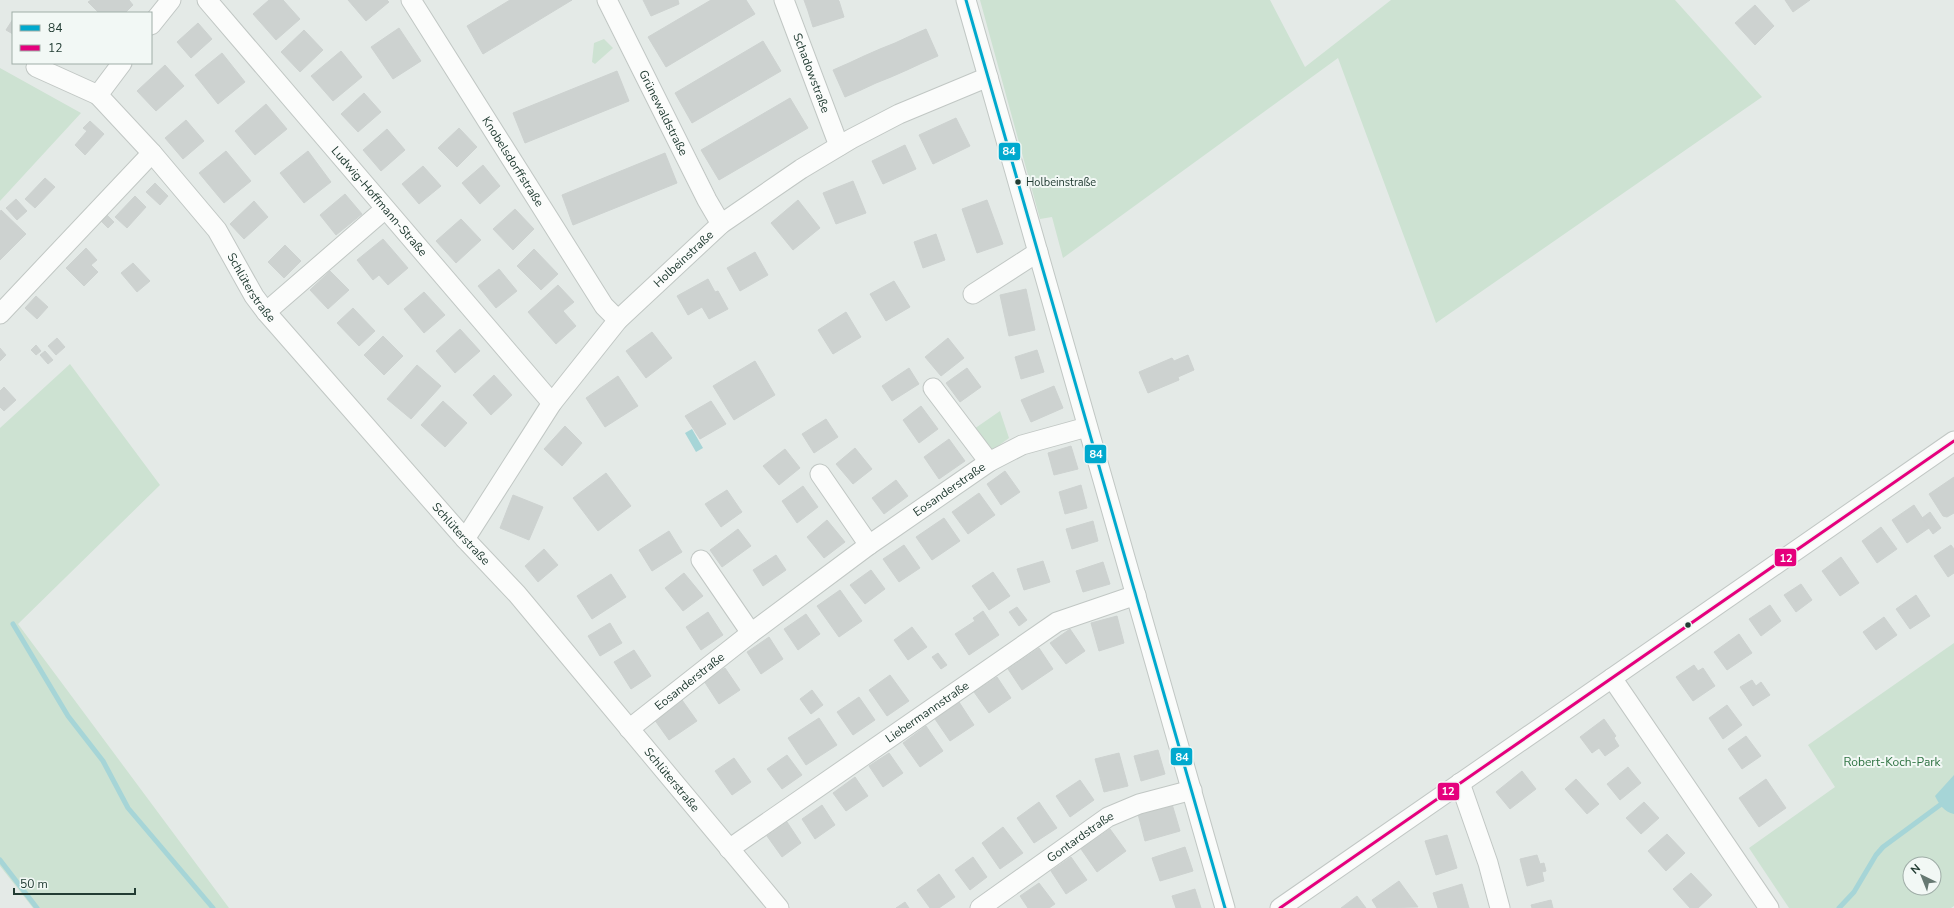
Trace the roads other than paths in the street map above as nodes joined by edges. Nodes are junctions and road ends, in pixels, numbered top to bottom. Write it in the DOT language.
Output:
graph roads {
  1 [pos="171,0"];
  2 [pos="207,0"];
  3 [pos="411,0"];
  4 [pos="607,0"];
  5 [pos="784,0"];
  6 [pos="966,0"];
  7 [pos="152,24"];
  8 [pos="121,64"];
  9 [pos="36,67"];
  10 [pos="988,77"];
  11 [pos="98,95"];
  12 [pos="839,146"];
  13 [pos="152,153"];
  14 [pos="386,209"];
  15 [pos="721,224"];
  16 [pos="1038,252"];
  17 [pos="973,294"];
  18 [pos="266,312"];
  19 [pos="0,314"];
  20 [pos="618,320"];
  21 [pos="933,388"];
  22 [pos="552,403"];
  23 [pos="1088,427"];
  24 [pos="1954,441"];
  25 [pos="989,462"];
  26 [pos="820,474"];
  27 [pos="465,539"];
  28 [pos="869,545"];
  29 [pos="701,560"];
  30 [pos="1136,595"];
  31 [pos="751,633"];
  32 [pos="1612,678"];
  33 [pos="629,729"];
  34 [pos="1460,783"];
  35 [pos="1192,790"];
  36 [pos="729,849"];
  37 [pos="779,908"];
  38 [pos="980,908"];
  39 [pos="1225,908"];
  40 [pos="1280,908"];
  41 [pos="1500,908"];
  42 [pos="1769,908"];
  1 -- 7 [label="street"];
  2 -- 14 [label="street, Ludwig-Hoffmann-Straße"];
  3 -- 20 [label="street, Knobelsdorffstraße"];
  4 -- 15 [label="street, Grünewaldstraße"];
  5 -- 12 [label="street, Schadowstraße"];
  6 -- 10 [label="street"];
  8 -- 11 [label="street"];
  9 -- 11 [label="street"];
  10 -- 12 [label="street, Holbeinstraße"];
  10 -- 16 [label="street"];
  11 -- 13 [label="street, Schlüterstraße"];
  12 -- 15 [label="street, Holbeinstraße"];
  13 -- 18 [label="street, Schlüterstraße"];
  13 -- 19 [label="street"];
  14 -- 18 [label="street"];
  14 -- 22 [label="street, Ludwig-Hoffmann-Straße"];
  15 -- 20 [label="street, Holbeinstraße"];
  16 -- 17 [label="street"];
  16 -- 23 [label="street"];
  18 -- 27 [label="street, Schlüterstraße"];
  20 -- 22 [label="street, Holbeinstraße"];
  21 -- 25 [label="street, Eosanderstraße"];
  22 -- 27 [label="street, Holbeinstraße"];
  23 -- 25 [label="street, Eosanderstraße"];
  23 -- 30 [label="street"];
  24 -- 32 [label="street"];
  25 -- 28 [label="street, Eosanderstraße"];
  26 -- 28 [label="street"];
  27 -- 33 [label="street, Schlüterstraße"];
  28 -- 31 [label="street, Eosanderstraße"];
  29 -- 31 [label="street"];
  30 -- 35 [label="street"];
  30 -- 36 [label="street, Liebermannstraße"];
  31 -- 33 [label="street, Eosanderstraße"];
  32 -- 34 [label="street"];
  32 -- 42 [label="street"];
  33 -- 36 [label="street, Schlüterstraße"];
  34 -- 40 [label="street"];
  34 -- 41 [label="street"];
  35 -- 38 [label="street, Gontardstraße"];
  35 -- 39 [label="street"];
  36 -- 37 [label="street, Schlüterstraße"];
}
